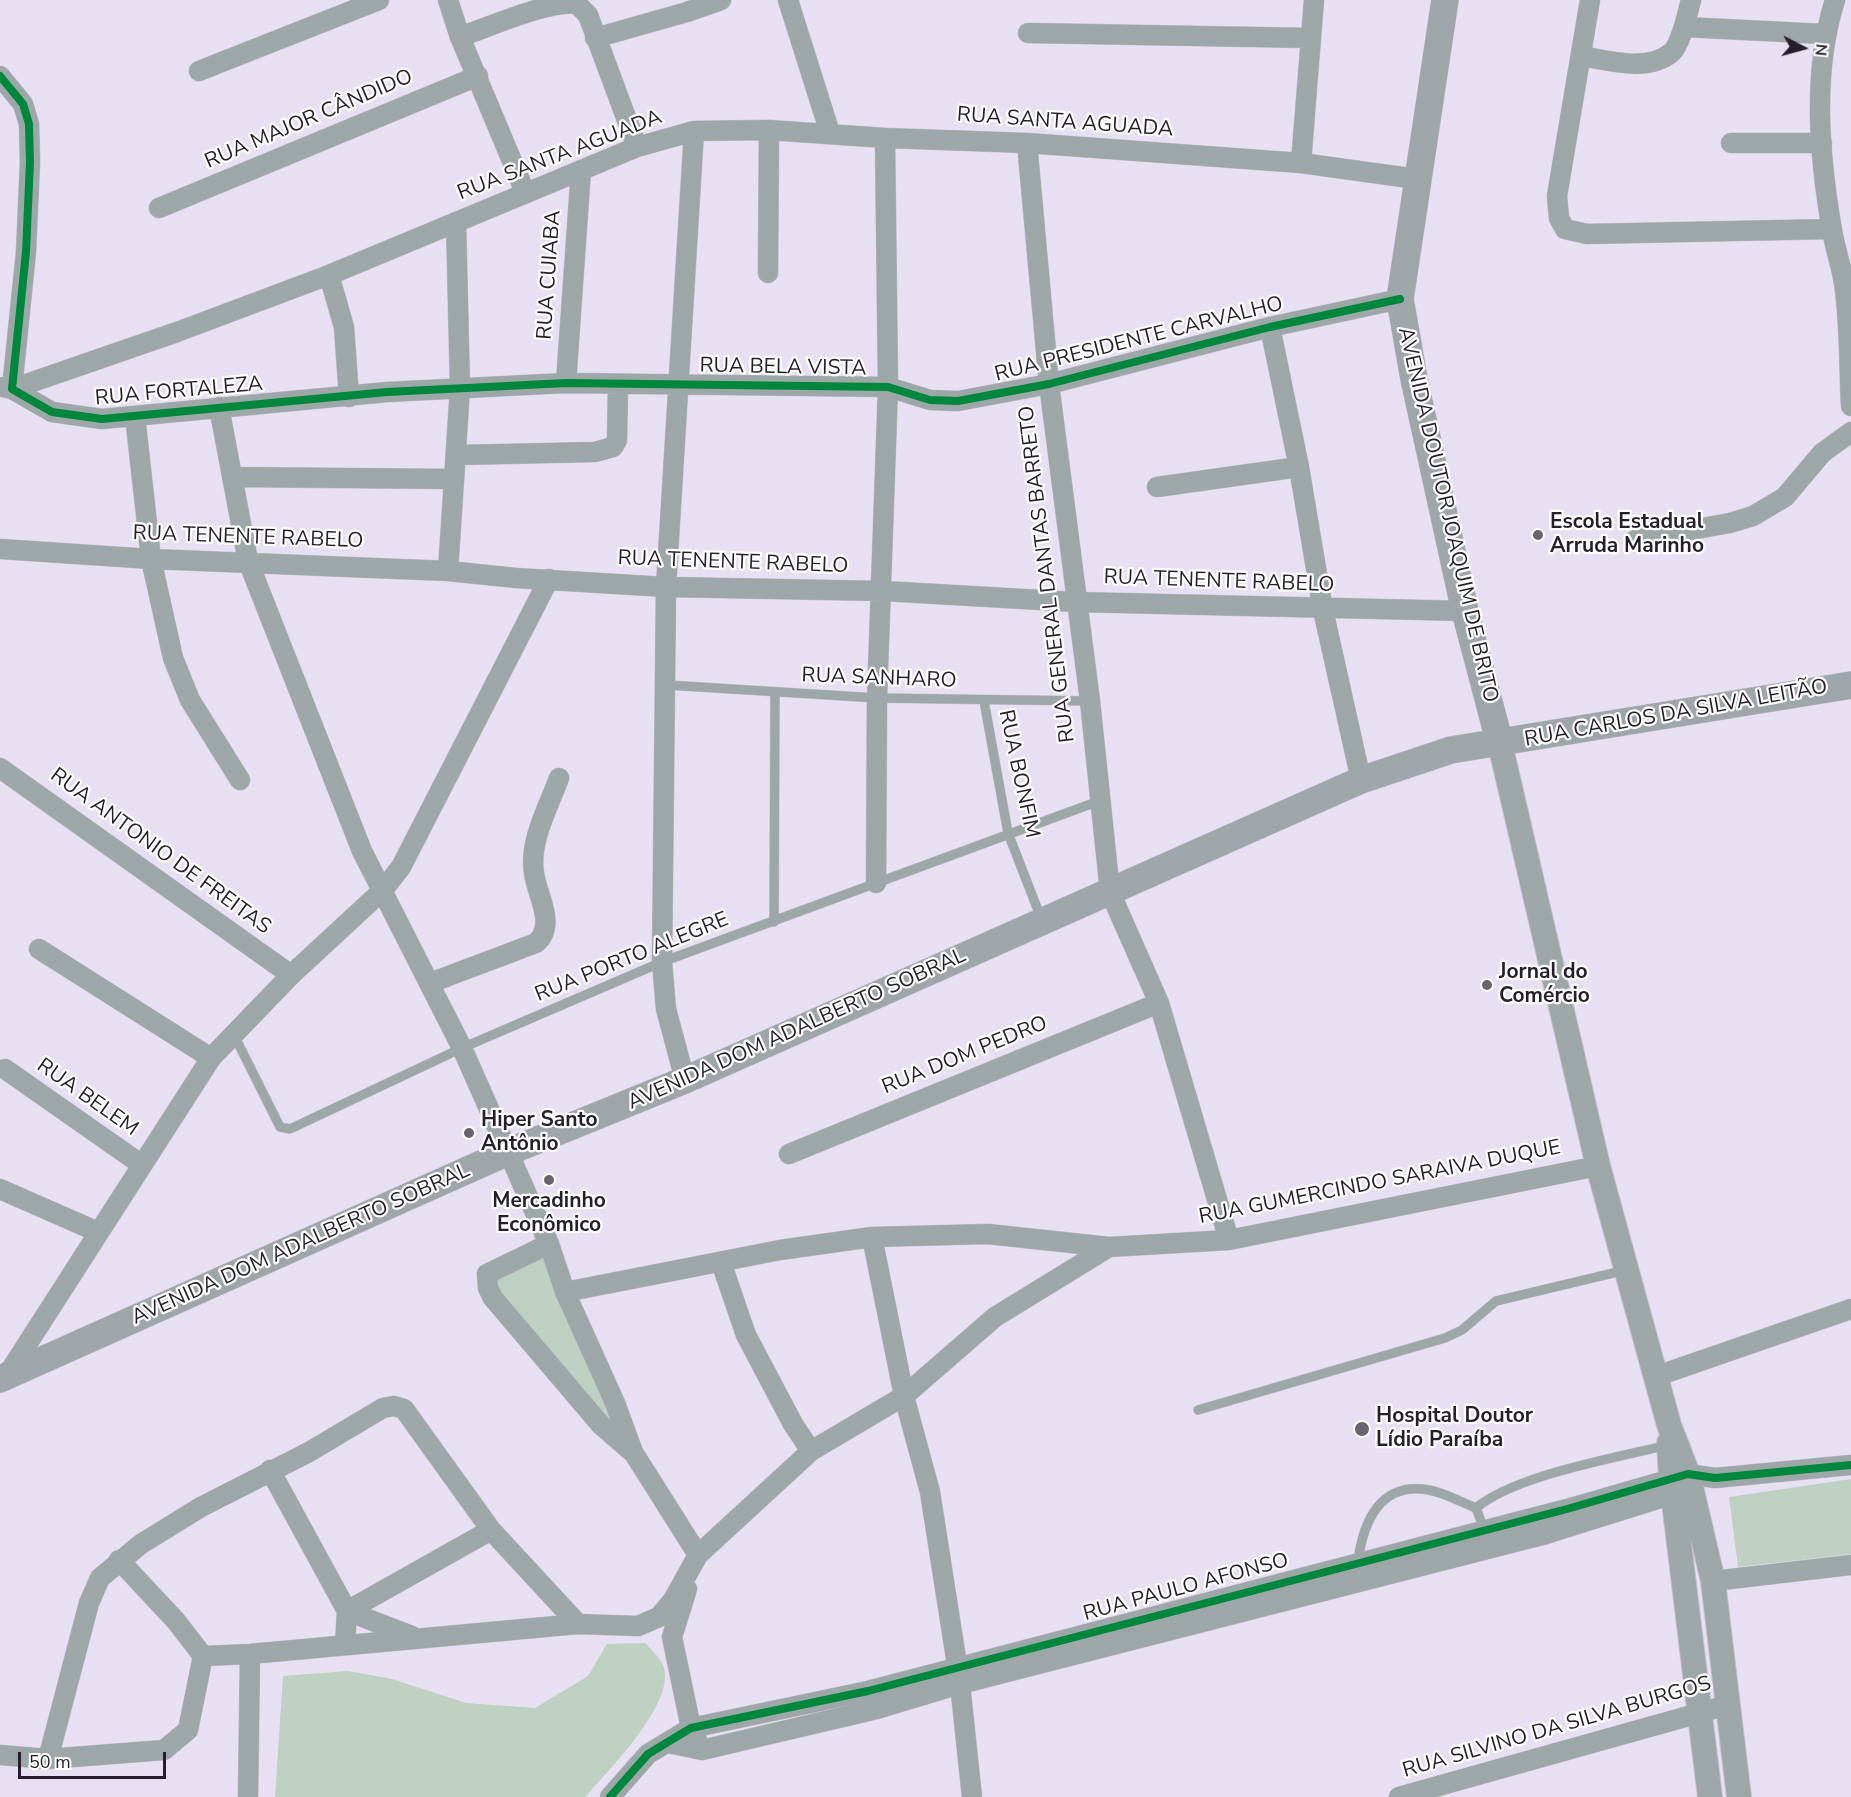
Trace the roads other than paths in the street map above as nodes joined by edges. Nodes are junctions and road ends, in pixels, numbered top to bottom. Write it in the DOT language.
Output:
graph roads {
  1 [pos="379,0"];
  2 [pos="448,0"];
  3 [pos="721,0"];
  4 [pos="788,0"];
  5 [pos="1314,0"];
  6 [pos="1445,0"];
  7 [pos="1590,0"];
  8 [pos="1691,0"];
  9 [pos="1835,0"];
  10 [pos="1684,27"];
  11 [pos="1028,33"];
  12 [pos="1824,34"];
  13 [pos="460,37"];
  14 [pos="595,38"];
  15 [pos="1311,38"];
  16 [pos="1581,56"];
  17 [pos="199,71"];
  18 [pos="0,76"];
  19 [pos="478,76"];
  20 [pos="769,129"];
  21 [pos="694,131"];
  22 [pos="830,133"];
  23 [pos="885,138"];
  24 [pos="1027,143"];
  25 [pos="1731,143"];
  26 [pos="1822,143"];
  27 [pos="638,147"];
  28 [pos="1301,163"];
  29 [pos="581,170"];
  30 [pos="1417,179"];
  31 [pos="525,192"];
  32 [pos="159,208"];
  33 [pos="456,222"];
  34 [pos="1832,229"];
  35 [pos="768,273"];
  36 [pos="329,275"];
  37 [pos="1400,299"];
  38 [pos="1270,327"];
  39 [pos="566,383"];
  40 [pos="618,384"];
  41 [pos="677,384"];
  42 [pos="1049,384"];
  43 [pos="888,387"];
  44 [pos="6,388"];
  45 [pos="460,388"];
  46 [pos="349,397"];
  47 [pos="1851,406"];
  48 [pos="219,407"];
  49 [pos="135,416"];
  50 [pos="1851,432"];
  51 [pos="457,455"];
  52 [pos="1299,467"];
  53 [pos="234,477"];
  54 [pos="453,479"];
  55 [pos="1158,487"];
  56 [pos="1635,540"];
  57 [pos="0,549"];
  58 [pos="151,559"];
  59 [pos="248,561"];
  60 [pos="447,571"];
  61 [pos="549,579"];
  62 [pos="666,587"];
  63 [pos="883,591"];
  64 [pos="1076,602"];
  65 [pos="1323,610"];
  66 [pos="1465,611"];
  67 [pos="1851,685"];
  68 [pos="667,686"];
  69 [pos="775,692"];
  70 [pos="877,698"];
  71 [pos="984,701"];
  72 [pos="1090,702"];
  73 [pos="1500,744"];
  74 [pos="0,768"];
  75 [pos="559,778"];
  76 [pos="240,780"];
  77 [pos="1361,780"];
  78 [pos="1099,801"];
  79 [pos="1008,833"];
  80 [pos="876,883"];
  81 [pos="384,890"];
  82 [pos="1110,892"];
  83 [pos="774,922"];
  84 [pos="1043,922"];
  85 [pos="39,949"];
  86 [pos="662,962"];
  87 [pos="291,975"];
  88 [pos="430,983"];
  89 [pos="1159,1003"];
  90 [pos="235,1037"];
  91 [pos="462,1048"];
  92 [pos="211,1058"];
  93 [pos="5,1069"];
  94 [pos="685,1080"];
  95 [pos="508,1152"];
  96 [pos="789,1154"];
  97 [pos="142,1165"];
  98 [pos="1598,1166"];
  99 [pos="0,1189"];
  100 [pos="98,1232"];
  101 [pos="872,1237"];
  102 [pos="1229,1240"];
  103 [pos="549,1244"];
  104 [pos="1109,1247"];
  105 [pos="721,1262"];
  106 [pos="1629,1270"];
  107 [pos="565,1292"];
  108 [pos="1851,1309"];
  109 [pos="1657,1376"];
  110 [pos="2,1381"];
  111 [pos="904,1396"];
  112 [pos="1198,1410"];
  113 [pos="1671,1437"];
  114 [pos="811,1451"];
  115 [pos="633,1452"];
  116 [pos="1851,1465"];
  117 [pos="270,1470"];
  118 [pos="1680,1484"];
  119 [pos="1476,1508"];
  120 [pos="1484,1529"];
  121 [pos="491,1530"];
  122 [pos="1488,1550"];
  123 [pos="698,1555"];
  124 [pos="119,1560"];
  125 [pos="1358,1562"];
  126 [pos="1851,1565"];
  127 [pos="1318,1572"];
  128 [pos="1713,1581"];
  129 [pos="1324,1592"];
  130 [pos="347,1611"];
  131 [pos="578,1624"];
  132 [pos="1122,1634"];
  133 [pos="417,1638"];
  134 [pos="345,1645"];
  135 [pos="249,1654"];
  136 [pos="203,1656"];
  137 [pos="959,1675"];
  138 [pos="1728,1705"];
  139 [pos="1700,1713"];
  140 [pos="691,1728"];
  141 [pos="668,1743"];
  142 [pos="702,1750"];
  143 [pos="0,1755"];
  144 [pos="48,1759"];
  145 [pos="248,1797"];
  146 [pos="610,1797"];
  147 [pos="972,1797"];
  148 [pos="1399,1797"];
  149 [pos="1710,1797"];
  150 [pos="1739,1797"];
  1 -- 17 [label="street"];
  2 -- 13 [label="street"];
  3 -- 14 [label="street"];
  4 -- 22 [label="street"];
  5 -- 15 [label="street"];
  6 -- 30 [label="main road, AVENIDA DOUTOR JOAQUIM DE BRITO"];
  7 -- 16 [label="street"];
  8 -- 10 [label="street"];
  9 -- 12 [label="street"];
  10 -- 12 [label="street"];
  10 -- 16 [label="street"];
  11 -- 15 [label="street"];
  12 -- 26 [label="street"];
  13 -- 14 [label="street"];
  13 -- 19 [label="street"];
  14 -- 27 [label="street"];
  15 -- 28 [label="street"];
  16 -- 34 [label="street"];
  18 -- 44 [label="street"];
  19 -- 31 [label="street"];
  19 -- 32 [label="street, RUA MAJOR CÂNDIDO"];
  20 -- 21 [label="street, RUA SANTA AGUADA"];
  20 -- 22 [label="street, RUA SANTA AGUADA"];
  20 -- 35 [label="street"];
  21 -- 27 [label="street, RUA SANTA AGUADA"];
  21 -- 41 [label="street"];
  22 -- 23 [label="street, RUA SANTA AGUADA"];
  23 -- 24 [label="street, RUA SANTA AGUADA"];
  23 -- 43 [label="street"];
  24 -- 28 [label="street, RUA SANTA AGUADA"];
  24 -- 42 [label="street, RUA GENERAL DANTAS BARRETO"];
  25 -- 26 [label="street"];
  26 -- 34 [label="street"];
  27 -- 29 [label="street, RUA SANTA AGUADA"];
  28 -- 30 [label="street, RUA SANTA AGUADA"];
  29 -- 31 [label="street, RUA SANTA AGUADA"];
  29 -- 39 [label="street, RUA CUIABA"];
  30 -- 37 [label="main road, AVENIDA DOUTOR JOAQUIM DE BRITO"];
  31 -- 33 [label="street, RUA SANTA AGUADA"];
  33 -- 36 [label="street, RUA SANTA AGUADA"];
  33 -- 45 [label="street"];
  34 -- 47 [label="street"];
  36 -- 44 [label="street, RUA SANTA AGUADA"];
  36 -- 46 [label="street"];
  37 -- 38 [label="street, RUA PRESIDENTE CARVALHO"];
  37 -- 66 [label="main road, AVENIDA DOUTOR JOAQUIM DE BRITO"];
  38 -- 42 [label="street, RUA PRESIDENTE CARVALHO"];
  38 -- 52 [label="street"];
  39 -- 40 [label="street, RUA FORTALEZA"];
  39 -- 45 [label="street, RUA FORTALEZA"];
  40 -- 41 [label="street, RUA FORTALEZA"];
  40 -- 51 [label="street"];
  41 -- 43 [label="street, RUA BELA VISTA"];
  41 -- 62 [label="street"];
  42 -- 43 [label="street, RUA PRESIDENTE CARVALHO"];
  42 -- 64 [label="street, RUA GENERAL DANTAS BARRETO"];
  43 -- 63 [label="street"];
  44 -- 49 [label="street, RUA FORTALEZA"];
  45 -- 46 [label="street, RUA FORTALEZA"];
  45 -- 51 [label="street"];
  46 -- 48 [label="street, RUA FORTALEZA"];
  48 -- 49 [label="street, RUA FORTALEZA"];
  48 -- 53 [label="street"];
  49 -- 58 [label="street"];
  50 -- 56 [label="street"];
  51 -- 54 [label="street"];
  52 -- 55 [label="street"];
  52 -- 65 [label="street"];
  53 -- 54 [label="street"];
  53 -- 59 [label="street"];
  54 -- 60 [label="street"];
  57 -- 58 [label="street, RUA TENENTE RABELO"];
  58 -- 59 [label="street, RUA TENENTE RABELO"];
  58 -- 76 [label="street"];
  59 -- 60 [label="street, RUA TENENTE RABELO"];
  59 -- 81 [label="street"];
  60 -- 61 [label="street, RUA TENENTE RABELO"];
  61 -- 62 [label="street, RUA TENENTE RABELO"];
  61 -- 81 [label="street"];
  62 -- 63 [label="street, RUA TENENTE RABELO"];
  62 -- 68 [label="street"];
  63 -- 64 [label="street, RUA TENENTE RABELO"];
  63 -- 70 [label="street"];
  64 -- 65 [label="street, RUA TENENTE RABELO"];
  64 -- 72 [label="street, RUA GENERAL DANTAS BARRETO"];
  65 -- 66 [label="street, RUA TENENTE RABELO"];
  65 -- 77 [label="street"];
  66 -- 73 [label="main road, AVENIDA DOUTOR JOAQUIM DE BRITO"];
  67 -- 73 [label="main road, RUA CARLOS DA SILVA LEITÃO"];
  68 -- 69 [label="lane, RUA SANHARO"];
  68 -- 86 [label="street"];
  69 -- 70 [label="lane, RUA SANHARO"];
  69 -- 83 [label="lane"];
  70 -- 71 [label="lane, RUA SANHARO"];
  70 -- 80 [label="street"];
  71 -- 72 [label="lane, RUA SANHARO"];
  71 -- 79 [label="lane, RUA BONFIM"];
  72 -- 78 [label="street, RUA GENERAL DANTAS BARRETO"];
  73 -- 77 [label="main road, AVENIDA DOM ADALBERTO SOBRAL"];
  73 -- 98 [label="street"];
  74 -- 87 [label="street, RUA ANTONIO DE FREITAS"];
  75 -- 88 [label="street"];
  77 -- 82 [label="main road, AVENIDA DOM ADALBERTO SOBRAL"];
  78 -- 79 [label="lane, RUA PORTO ALEGRE"];
  78 -- 82 [label="street, RUA GENERAL DANTAS BARRETO"];
  79 -- 80 [label="lane, RUA PORTO ALEGRE"];
  79 -- 84 [label="lane, RUA BONFIM"];
  80 -- 83 [label="lane, RUA PORTO ALEGRE"];
  81 -- 87 [label="street"];
  81 -- 88 [label="street"];
  82 -- 84 [label="main road, AVENIDA DOM ADALBERTO SOBRAL"];
  82 -- 89 [label="street, RUA GENERAL DANTAS BARRETO"];
  83 -- 86 [label="lane, RUA PORTO ALEGRE"];
  84 -- 94 [label="main road, AVENIDA DOM ADALBERTO SOBRAL"];
  85 -- 92 [label="street"];
  86 -- 91 [label="lane, RUA PORTO ALEGRE"];
  86 -- 94 [label="street"];
  87 -- 90 [label="street"];
  88 -- 91 [label="street"];
  89 -- 96 [label="street, RUA DOM PEDRO"];
  89 -- 102 [label="street, RUA GENERAL DANTAS BARRETO"];
  90 -- 91 [label="lane, RUA PORTO ALEGRE"];
  90 -- 92 [label="street"];
  91 -- 95 [label="street"];
  92 -- 97 [label="street"];
  93 -- 97 [label="street, RUA BELEM"];
  94 -- 95 [label="main road, AVENIDA DOM ADALBERTO SOBRAL"];
  95 -- 103 [label="street"];
  95 -- 110 [label="main road, AVENIDA DOM ADALBERTO SOBRAL"];
  97 -- 100 [label="street"];
  98 -- 102 [label="street, RUA GUMERCINDO SARAIVA DUQUE"];
  98 -- 106 [label="street"];
  99 -- 100 [label="street"];
  100 -- 110 [label="street"];
  101 -- 104 [label="street, RUA GUMERCINDO SARAIVA DUQUE"];
  101 -- 105 [label="street, RUA GUMERCINDO SARAIVA DUQUE"];
  101 -- 111 [label="street"];
  102 -- 104 [label="street, RUA GUMERCINDO SARAIVA DUQUE"];
  103 -- 107 [label="street"];
  103 -- 115 [label="street"];
  104 -- 111 [label="street"];
  105 -- 107 [label="street, RUA GUMERCINDO SARAIVA DUQUE"];
  105 -- 114 [label="street"];
  106 -- 109 [label="street"];
  106 -- 112 [label="lane"];
  107 -- 115 [label="street"];
  108 -- 109 [label="street"];
  109 -- 113 [label="street"];
  111 -- 114 [label="street"];
  111 -- 137 [label="street"];
  113 -- 118 [label="street"];
  113 -- 119 [label="lane"];
  114 -- 123 [label="street"];
  115 -- 123 [label="street"];
  116 -- 118 [label="street"];
  117 -- 121 [label="street"];
  117 -- 124 [label="street"];
  117 -- 130 [label="street"];
  118 -- 120 [label="street, RUA PAULO AFONSO"];
  118 -- 122 [label="street, RUA PAULO AFONSO"];
  118 -- 128 [label="street"];
  118 -- 139 [label="street"];
  119 -- 120 [label="lane"];
  119 -- 125 [label="lane"];
  120 -- 122 [label="street"];
  120 -- 125 [label="street, RUA PAULO AFONSO"];
  121 -- 130 [label="street"];
  121 -- 131 [label="street"];
  122 -- 129 [label="street, RUA PAULO AFONSO"];
  123 -- 131 [label="street"];
  123 -- 140 [label="street"];
  124 -- 136 [label="street"];
  124 -- 144 [label="street"];
  125 -- 127 [label="street, RUA PAULO AFONSO"];
  126 -- 128 [label="street"];
  127 -- 129 [label="street"];
  127 -- 132 [label="street, RUA PAULO AFONSO"];
  128 -- 138 [label="street"];
  129 -- 132 [label="street, RUA PAULO AFONSO"];
  130 -- 133 [label="street"];
  130 -- 134 [label="street"];
  131 -- 133 [label="street"];
  132 -- 137 [label="street, RUA PAULO AFONSO"];
  133 -- 134 [label="street"];
  134 -- 135 [label="street"];
  135 -- 136 [label="street"];
  135 -- 145 [label="street"];
  136 -- 144 [label="street"];
  137 -- 140 [label="street, RUA PAULO AFONSO"];
  137 -- 142 [label="street, RUA PAULO AFONSO"];
  137 -- 147 [label="street"];
  138 -- 139 [label="street, RUA SILVINO DA SILVA BURGOS"];
  138 -- 150 [label="street"];
  139 -- 148 [label="street, RUA SILVINO DA SILVA BURGOS"];
  139 -- 149 [label="street"];
  140 -- 141 [label="street"];
  140 -- 142 [label="street"];
  141 -- 142 [label="street"];
  141 -- 146 [label="street"];
  143 -- 144 [label="street"];
}
